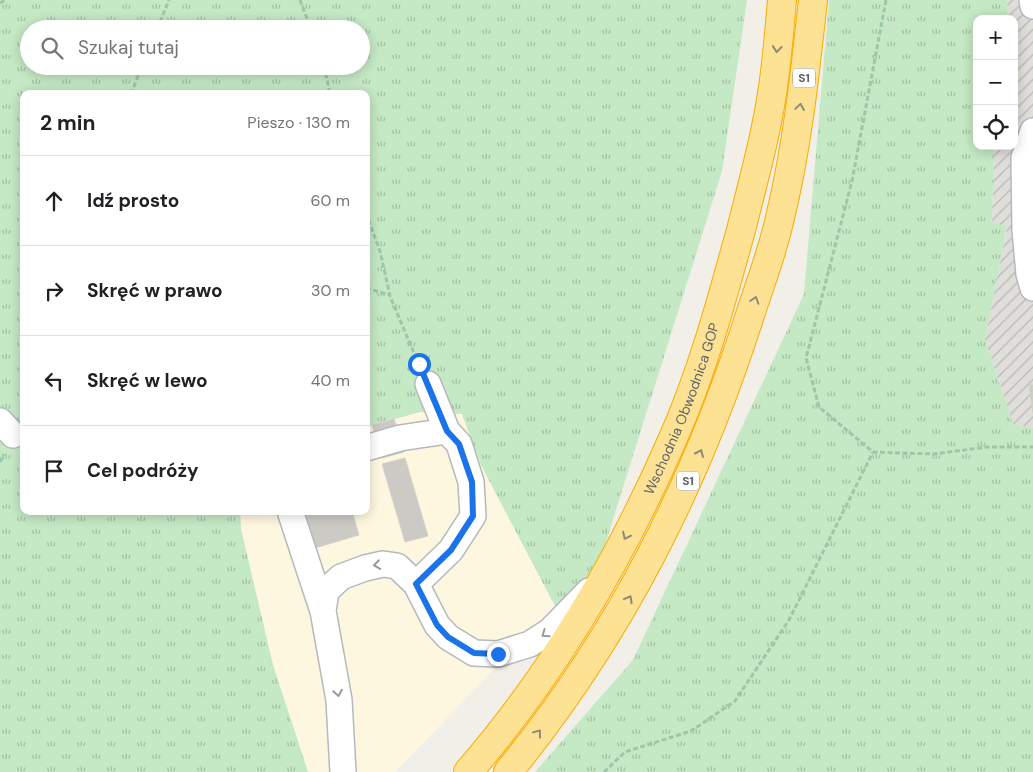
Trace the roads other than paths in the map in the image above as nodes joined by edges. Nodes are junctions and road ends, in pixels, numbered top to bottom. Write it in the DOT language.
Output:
graph roads {
  1 [pos="782,0"];
  2 [pos="813,0"];
  3 [pos="1032,0"];
  4 [pos="1033,6"];
  5 [pos="1033,131"];
  6 [pos="1033,288"];
  7 [pos="428,384"];
  8 [pos="447,431"];
  9 [pos="370,447"];
  10 [pos="291,515"];
  11 [pos="604,575"];
  12 [pos="416,584"];
  13 [pos="322,611"];
  14 [pos="343,772"];
  15 [pos="468,772"];
  16 [pos="508,772"];
  1 -- 11 [label="highway, Wschodnia Obwodnica GOP / S1, one-way"];
  16 -- 2 [label="highway, S1, one-way"];
  3 -- 4 [label="lane"];
  5 -- 6 [label="lane"];
  7 -- 8 [label="lane"];
  8 -- 9 [label="lane"];
  8 -- 12 [label="lane"];
  10 -- 13 [label="lane"];
  11 -- 12 [label="lane, one-way"];
  11 -- 15 [label="highway, Wschodnia Obwodnica GOP / S1"];
  12 -- 13 [label="lane, one-way"];
  13 -- 14 [label="lane, one-way"];
}
